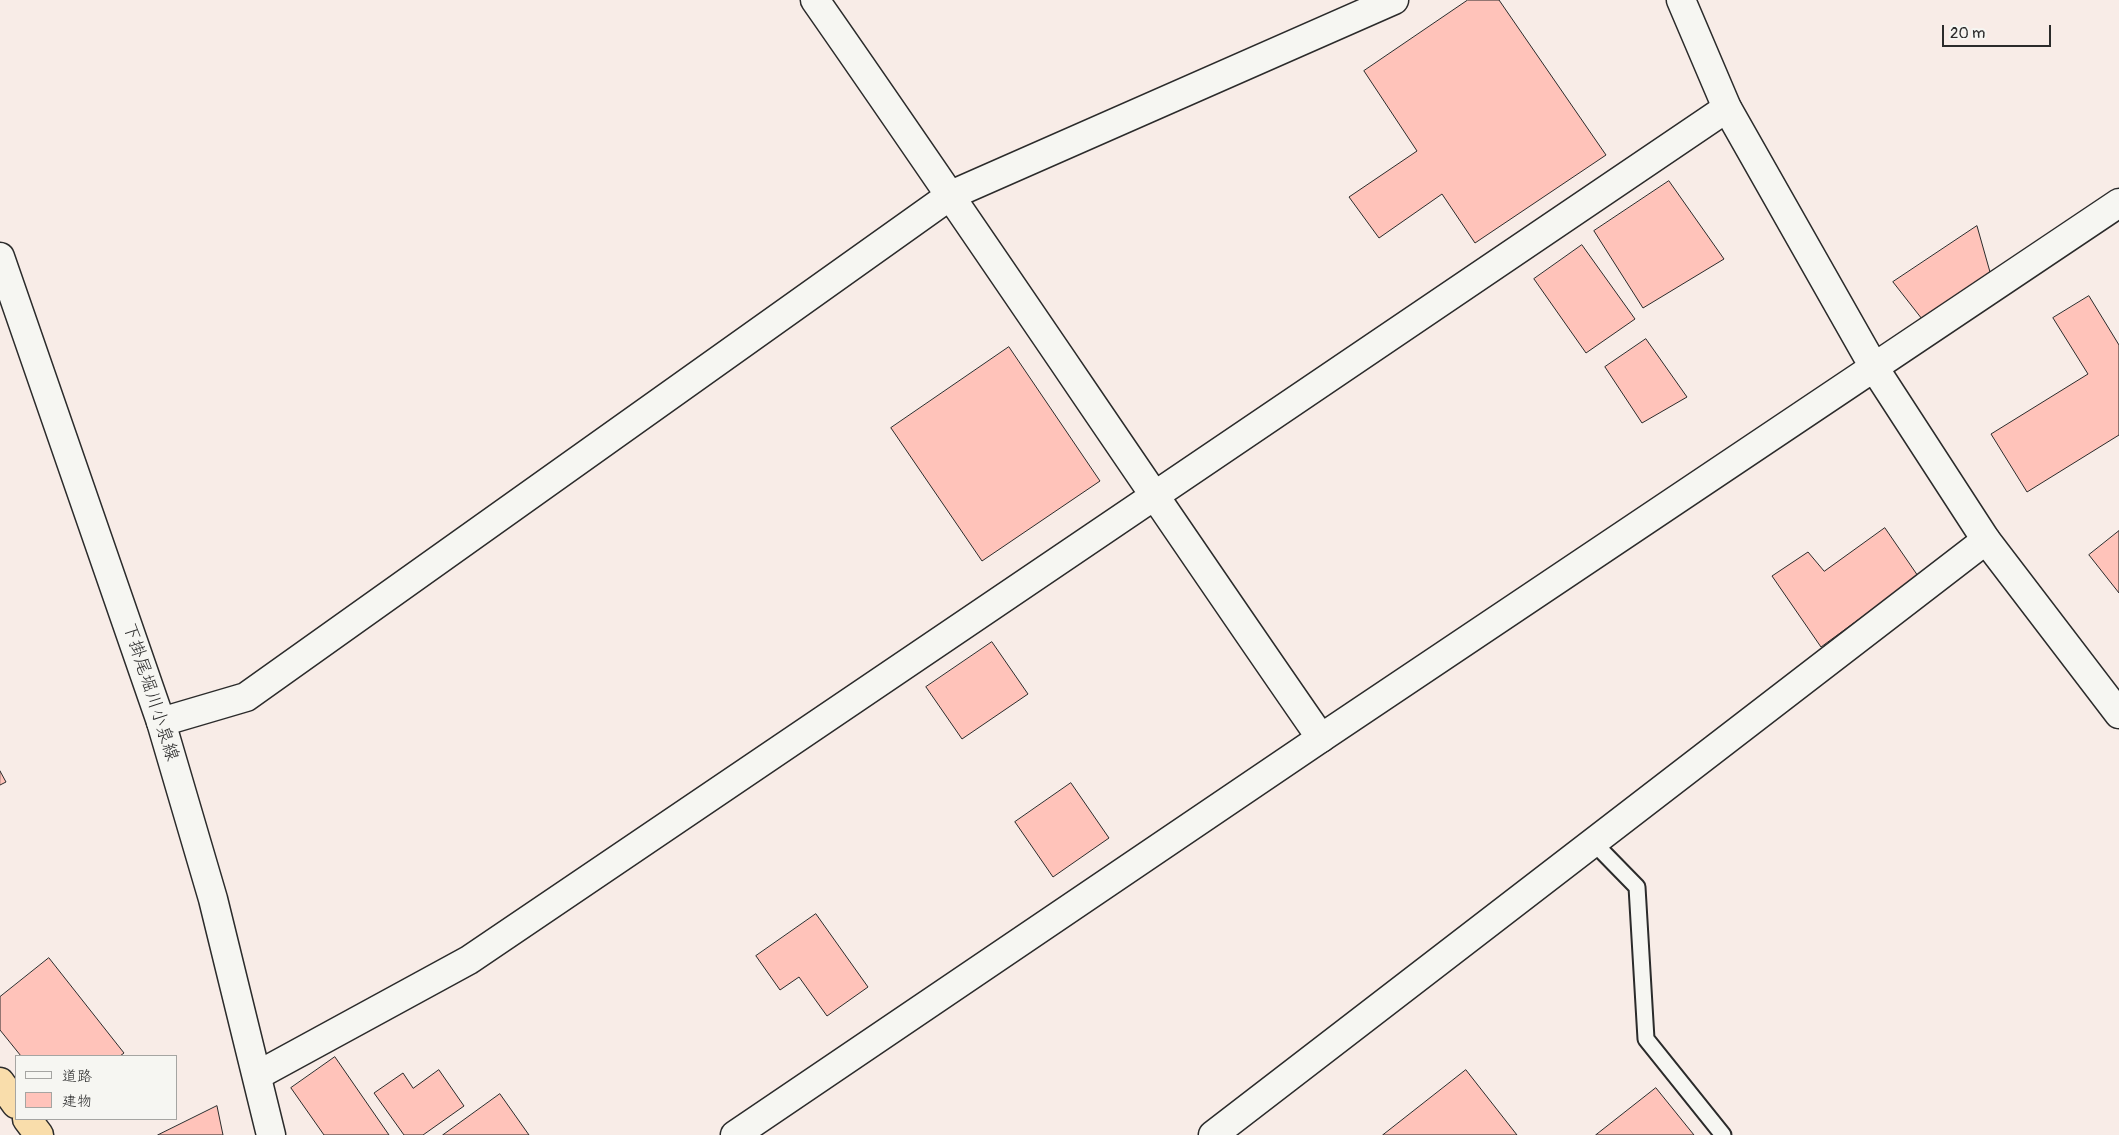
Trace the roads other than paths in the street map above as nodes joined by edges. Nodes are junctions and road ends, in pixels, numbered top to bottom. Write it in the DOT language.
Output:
graph roads {
  1 [pos="815,0"];
  2 [pos="1394,0"];
  3 [pos="1681,0"];
  4 [pos="1727,108"];
  5 [pos="951,195"];
  6 [pos="2119,203"];
  7 [pos="0,257"];
  8 [pos="1875,369"];
  9 [pos="1153,496"];
  10 [pos="1986,540"];
  11 [pos="2119,714"];
  12 [pos="161,722"];
  13 [pos="1321,738"];
  14 [pos="1593,842"];
  15 [pos="258,1075"];
  16 [pos="0,1082"];
  17 [pos="15,1103"];
  18 [pos="28,1120"];
  19 [pos="39,1135"];
  20 [pos="271,1135"];
  21 [pos="735,1135"];
  22 [pos="1214,1135"];
  23 [pos="1723,1135"];
  1 -- 5 [label="street"];
  2 -- 5 [label="street"];
  3 -- 4 [label="street"];
  4 -- 8 [label="street"];
  4 -- 9 [label="street"];
  5 -- 9 [label="street"];
  5 -- 12 [label="street"];
  6 -- 8 [label="street"];
  7 -- 12 [label="street, 下掛尾堀川小泉線"];
  8 -- 10 [label="street"];
  8 -- 13 [label="street"];
  9 -- 13 [label="street"];
  9 -- 15 [label="street"];
  10 -- 11 [label="street"];
  10 -- 14 [label="street"];
  12 -- 15 [label="street, 下掛尾堀川小泉線"];
  13 -- 21 [label="street"];
  14 -- 22 [label="street"];
  14 -- 23 [label="lane"];
  15 -- 20 [label="street, 下掛尾堀川小泉線"];
  16 -- 17 [label="highway"];
  18 -- 19 [label="highway"];
}
